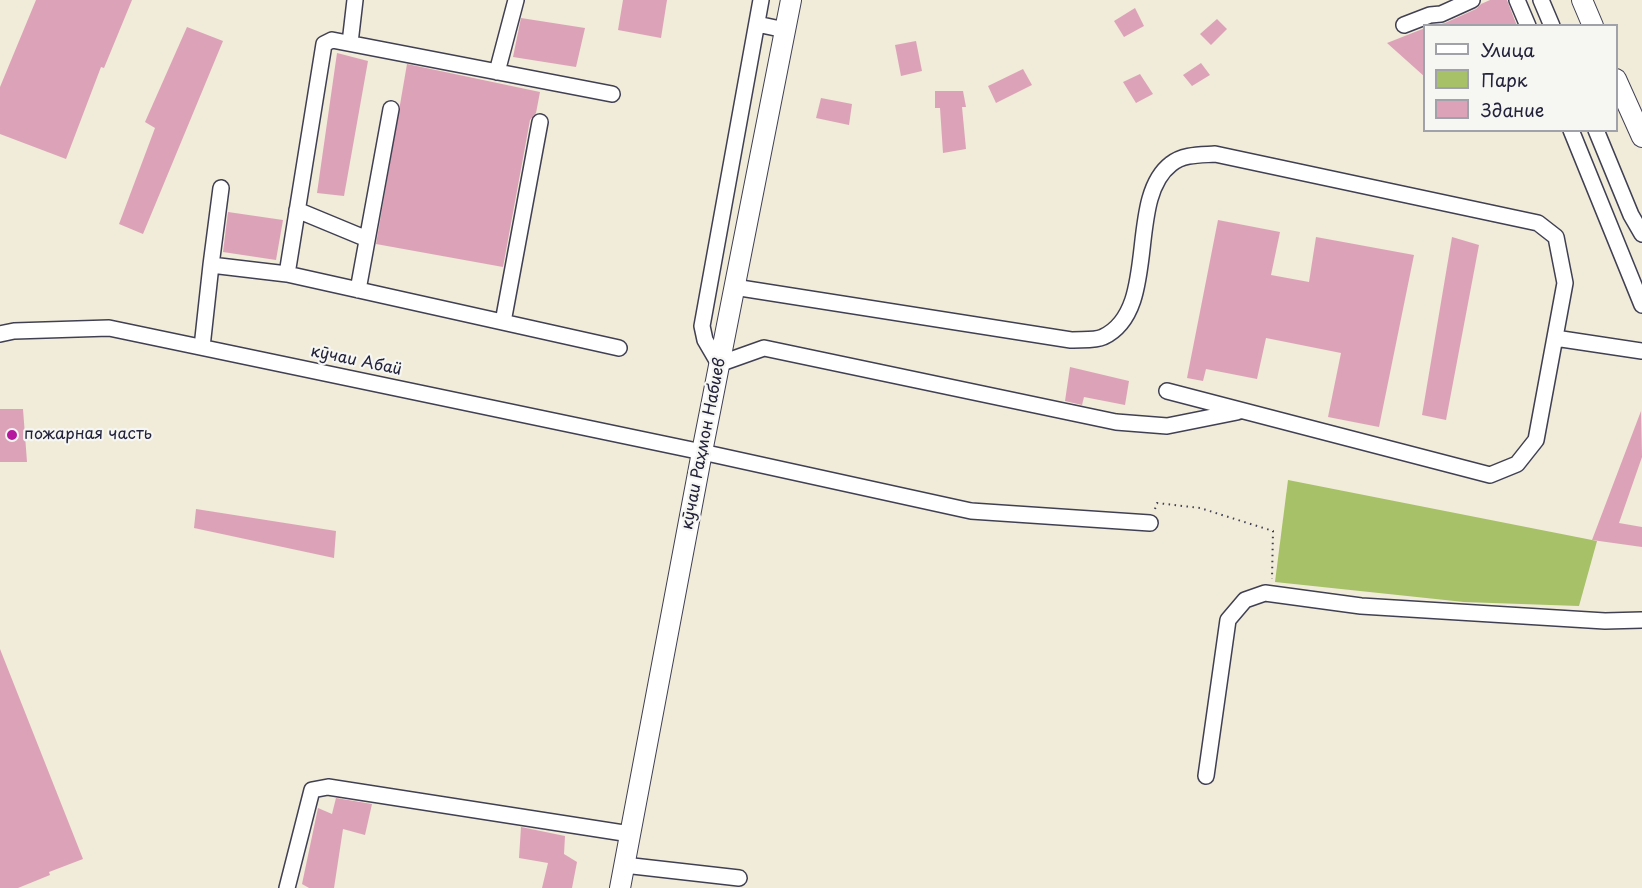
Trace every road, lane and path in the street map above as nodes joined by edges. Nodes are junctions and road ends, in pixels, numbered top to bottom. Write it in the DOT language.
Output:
graph roads {
  1 [pos="355,0"];
  2 [pos="516,0"];
  3 [pos="761,0"];
  4 [pos="791,0"];
  5 [pos="1472,0"];
  6 [pos="1517,0"];
  7 [pos="1541,0"];
  8 [pos="1582,0"];
  9 [pos="757,24"];
  10 [pos="1527,24"];
  11 [pos="1551,24"];
  12 [pos="1592,24"];
  13 [pos="1404,25"];
  14 [pos="785,30"];
  15 [pos="350,44"];
  16 [pos="496,72"];
  17 [pos="1618,81"];
  18 [pos="612,94"];
  19 [pos="391,109"];
  20 [pos="540,122"];
  21 [pos="1572,132"];
  22 [pos="1597,132"];
  23 [pos="1642,137"];
  24 [pos="221,188"];
  25 [pos="297,210"];
  26 [pos="1642,234"];
  27 [pos="368,239"];
  28 [pos="211,265"];
  29 [pos="287,274"];
  30 [pos="734,287"];
  31 [pos="358,290"];
  32 [pos="1642,305"];
  33 [pos="503,322"];
  34 [pos="0,334"];
  35 [pos="1555,338"];
  36 [pos="202,347"];
  37 [pos="620,348"];
  38 [pos="1642,351"];
  39 [pos="719,364"];
  40 [pos="1167,392"];
  41 [pos="1243,411"];
  42 [pos="702,452"];
  43 [pos="1150,523"];
  44 [pos="1271,594"];
  45 [pos="1642,620"];
  46 [pos="1206,776"];
  47 [pos="630,834"];
  48 [pos="624,865"];
  49 [pos="739,878"];
  50 [pos="287,888"];
  51 [pos="620,888"];
  1 -- 15 [label="street"];
  2 -- 16 [label="street"];
  3 -- 9 [label="street"];
  4 -- 14 [label="main road, кӯчаи Раҳмон Набиев"];
  5 -- 13 [label="street"];
  6 -- 10 [label="street"];
  7 -- 11 [label="street"];
  8 -- 12 [label="main road"];
  9 -- 14 [label="street"];
  9 -- 39 [label="street"];
  14 -- 30 [label="main road, кӯчаи Раҳмон Набиев"];
  15 -- 16 [label="street"];
  15 -- 25 [label="street"];
  16 -- 18 [label="street"];
  17 -- 23 [label="main road"];
  19 -- 27 [label="street"];
  20 -- 33 [label="street"];
  21 -- 32 [label="street"];
  22 -- 26 [label="street"];
  24 -- 28 [label="street"];
  25 -- 27 [label="street"];
  25 -- 29 [label="street"];
  27 -- 31 [label="street"];
  28 -- 29 [label="street"];
  28 -- 36 [label="street"];
  29 -- 31 [label="street"];
  30 -- 35 [label="street"];
  30 -- 39 [label="main road, кӯчаи Раҳмон Набиев"];
  31 -- 33 [label="street"];
  33 -- 37 [label="street"];
  34 -- 36 [label="street, кӯчаи Абаӣ"];
  35 -- 38 [label="street"];
  35 -- 41 [label="street"];
  36 -- 42 [label="street, кӯчаи Абаӣ"];
  39 -- 41 [label="street"];
  39 -- 42 [label="main road, кӯчаи Раҳмон Набиев"];
  40 -- 41 [label="street"];
  42 -- 43 [label="street, кӯчаи Абаӣ"];
  42 -- 47 [label="main road, кӯчаи Раҳмон Набиев"];
  43 -- 44 [label="path"];
  44 -- 45 [label="street"];
  44 -- 46 [label="street"];
  47 -- 48 [label="main road, кӯчаи Раҳмон Набиев"];
  47 -- 50 [label="street"];
  48 -- 49 [label="street"];
  48 -- 51 [label="main road, кӯчаи Раҳмон Набиев"];
}
